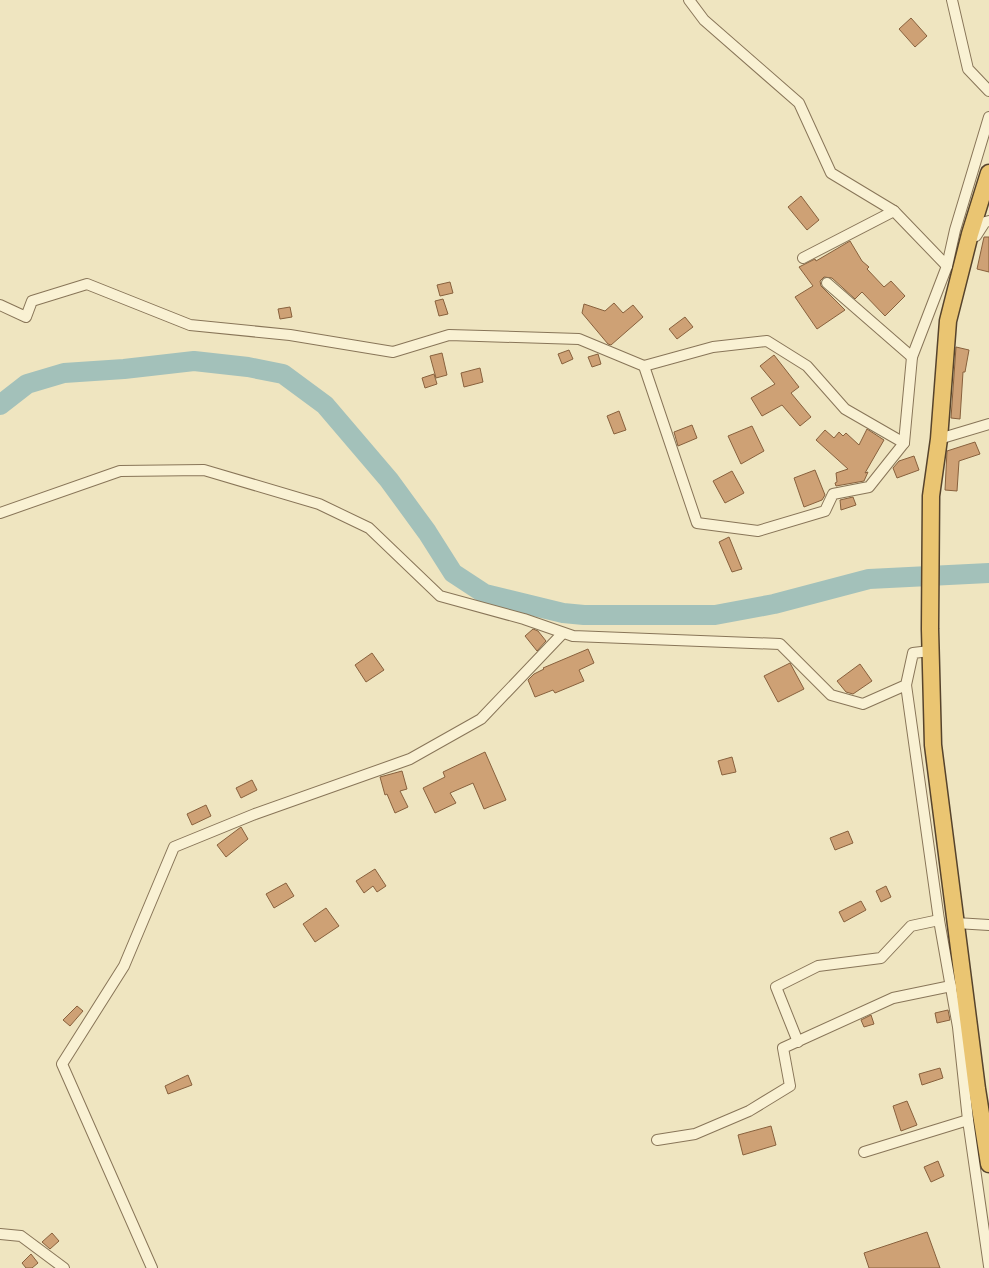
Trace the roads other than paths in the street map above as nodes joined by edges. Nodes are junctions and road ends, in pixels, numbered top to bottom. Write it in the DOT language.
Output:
graph roads {
  1 [pos="688,0"];
  2 [pos="952,0"];
  3 [pos="989,91"];
  4 [pos="989,117"];
  5 [pos="989,173"];
  6 [pos="894,210"];
  7 [pos="989,222"];
  8 [pos="963,232"];
  9 [pos="803,258"];
  10 [pos="947,266"];
  11 [pos="827,283"];
  12 [pos="0,305"];
  13 [pos="912,357"];
  14 [pos="644,366"];
  15 [pos="989,424"];
  16 [pos="939,439"];
  17 [pos="904,443"];
  18 [pos="0,513"];
  19 [pos="563,633"];
  20 [pos="930,651"];
  21 [pos="906,685"];
  22 [pos="939,920"];
  23 [pos="956,923"];
  24 [pos="989,925"];
  25 [pos="951,986"];
  26 [pos="798,1042"];
  27 [pos="984,1094"];
  28 [pos="968,1120"];
  29 [pos="657,1140"];
  30 [pos="864,1152"];
  31 [pos="989,1164"];
  32 [pos="0,1234"];
  33 [pos="989,1266"];
  34 [pos="64,1268"];
  35 [pos="152,1268"];
  1 -- 6 [label="street"];
  2 -- 3 [label="street"];
  4 -- 8 [label="street"];
  5 -- 8 [label="highway"];
  6 -- 9 [label="street"];
  6 -- 10 [label="street"];
  7 -- 8 [label="street"];
  8 -- 10 [label="street"];
  8 -- 16 [label="highway"];
  10 -- 13 [label="street"];
  11 -- 13 [label="street"];
  12 -- 14 [label="street"];
  13 -- 17 [label="street"];
  14 -- 17 [label="street"];
  14 -- 17 [label="street"];
  15 -- 16 [label="street"];
  16 -- 20 [label="highway"];
  18 -- 19 [label="street"];
  19 -- 21 [label="street"];
  19 -- 35 [label="street"];
  20 -- 21 [label="street"];
  20 -- 23 [label="highway"];
  21 -- 22 [label="street"];
  22 -- 25 [label="street"];
  22 -- 26 [label="street"];
  23 -- 24 [label="street"];
  23 -- 27 [label="highway"];
  25 -- 26 [label="street"];
  25 -- 28 [label="street"];
  26 -- 29 [label="street"];
  27 -- 31 [label="highway"];
  28 -- 30 [label="street"];
  28 -- 33 [label="street"];
  32 -- 34 [label="street"];
}
